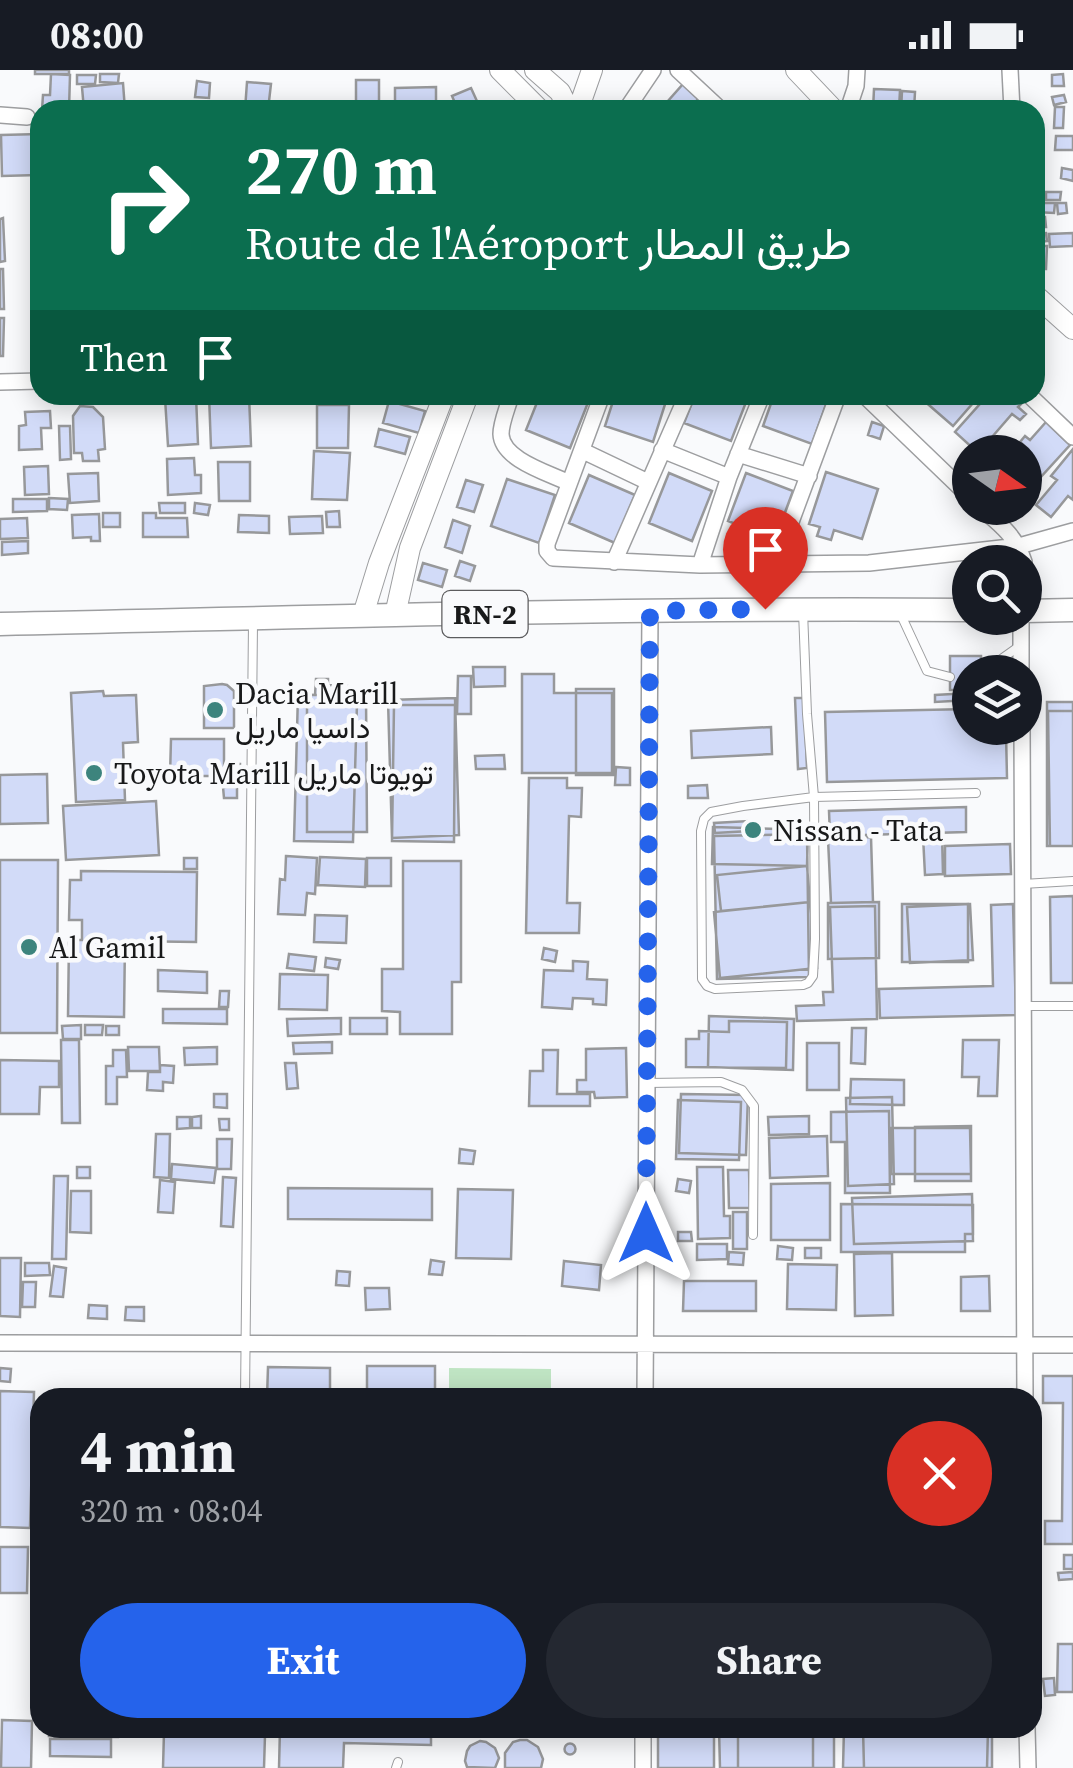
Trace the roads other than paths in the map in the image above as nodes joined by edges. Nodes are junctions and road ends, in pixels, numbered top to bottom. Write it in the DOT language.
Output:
graph roads {
  1 [pos="500,70"];
  2 [pos="536,70"];
  3 [pos="569,70"];
  4 [pos="592,70"];
  5 [pos="653,70"];
  6 [pos="678,70"];
  7 [pos="796,70"];
  8 [pos="857,70"];
  9 [pos="1010,70"];
  10 [pos="530,100"];
  11 [pos="558,100"];
  12 [pos="562,100"];
  13 [pos="582,100"];
  14 [pos="633,100"];
  15 [pos="710,100"];
  16 [pos="824,100"];
  17 [pos="851,100"];
  18 [pos="1012,100"];
  19 [pos="0,115"];
  20 [pos="27,117"];
  21 [pos="1045,305"];
  22 [pos="1073,329"];
  23 [pos="30,381"];
  24 [pos="0,382"];
  25 [pos="440,405"];
  26 [pos="464,405"];
  27 [pos="508,405"];
  28 [pos="598,405"];
  29 [pos="682,405"];
  30 [pos="758,405"];
  31 [pos="834,405"];
  32 [pos="874,405"];
  33 [pos="1040,405"];
  34 [pos="1073,436"];
  35 [pos="662,450"];
  36 [pos="582,451"];
  37 [pos="738,454"];
  38 [pos="809,476"];
  39 [pos="729,478"];
  40 [pos="952,480"];
  41 [pos="648,482"];
  42 [pos="570,483"];
  43 [pos="1000,525"];
  44 [pos="1073,531"];
  45 [pos="1015,545"];
  46 [pos="1042,548"];
  47 [pos="952,561"];
  48 [pos="614,562"];
  49 [pos="700,565"];
  50 [pos="776,565"];
  51 [pos="803,609"];
  52 [pos="899,610"];
  53 [pos="952,610"];
  54 [pos="1073,610"];
  55 [pos="650,611"];
  56 [pos="1042,611"];
  57 [pos="363,616"];
  58 [pos="395,616"];
  59 [pos="254,618"];
  60 [pos="0,624"];
  61 [pos="1021,635"];
  62 [pos="1021,645"];
  63 [pos="1007,655"];
  64 [pos="1021,655"];
  65 [pos="950,677"];
  66 [pos="1022,745"];
  67 [pos="976,792"];
  68 [pos="814,797"];
  69 [pos="1073,880"];
  70 [pos="1023,884"];
  71 [pos="1023,1006"];
  72 [pos="1073,1006"];
  73 [pos="647,1084"];
  74 [pos="753,1235"];
  75 [pos="0,1342"];
  76 [pos="246,1344"];
  77 [pos="1025,1344"];
  78 [pos="646,1345"];
  79 [pos="1073,1346"];
  80 [pos="245,1388"];
  81 [pos="645,1388"];
  82 [pos="1025,1388"];
  83 [pos="643,1738"];
  84 [pos="1028,1738"];
  85 [pos="642,1768"];
  86 [pos="1028,1768"];
  1 -- 10 [label="main road"];
  2 -- 11 [label="main road"];
  3 -- 12 [label="main road"];
  4 -- 13 [label="main road"];
  5 -- 14 [label="street"];
  6 -- 15 [label="street"];
  7 -- 16 [label="main road"];
  8 -- 17 [label="street"];
  9 -- 18 [label="street"];
  19 -- 20 [label="street"];
  21 -- 22 [label="main road"];
  23 -- 24 [label="street"];
  25 -- 57 [label="main road"];
  26 -- 58 [label="main road"];
  27 -- 42 [label="street"];
  28 -- 36 [label="street"];
  29 -- 35 [label="street"];
  30 -- 37 [label="street"];
  31 -- 38 [label="street"];
  32 -- 40 [label="street"];
  33 -- 34 [label="street"];
  35 -- 39 [label="street"];
  35 -- 41 [label="street"];
  36 -- 41 [label="street"];
  36 -- 42 [label="street"];
  37 -- 38 [label="street"];
  37 -- 39 [label="street"];
  38 -- 50 [label="street"];
  39 -- 49 [label="street"];
  41 -- 48 [label="street"];
  42 -- 48 [label="street"];
  43 -- 45 [label="street"];
  44 -- 46 [label="street"];
  47 -- 50 [label="street"];
  48 -- 49 [label="street"];
  49 -- 50 [label="street"];
  51 -- 52 [label="main road, RN-2"];
  51 -- 55 [label="main road, RN-2"];
  51 -- 68 [label="lane"];
  52 -- 53 [label="main road, RN-2"];
  52 -- 65 [label="lane"];
  54 -- 56 [label="main road"];
  55 -- 58 [label="main road, RN-2"];
  55 -- 73 [label="street"];
  57 -- 58 [label="main road, RN-2"];
  57 -- 59 [label="main road, RN-2"];
  59 -- 60 [label="main road, RN-2"];
  59 -- 76 [label="lane"];
  61 -- 62 [label="street"];
  62 -- 63 [label="lane"];
  62 -- 64 [label="street"];
  66 -- 70 [label="street"];
  67 -- 68 [label="lane"];
  68 -- 68 [label="lane"];
  69 -- 70 [label="lane"];
  70 -- 71 [label="street"];
  71 -- 72 [label="lane"];
  71 -- 77 [label="street"];
  73 -- 74 [label="lane"];
  73 -- 78 [label="street"];
  75 -- 76 [label="street"];
  76 -- 78 [label="street"];
  76 -- 80 [label="lane"];
  77 -- 78 [label="street"];
  77 -- 79 [label="street"];
  77 -- 82 [label="street"];
  78 -- 81 [label="street"];
  83 -- 85 [label="street"];
  84 -- 86 [label="street"];
}
